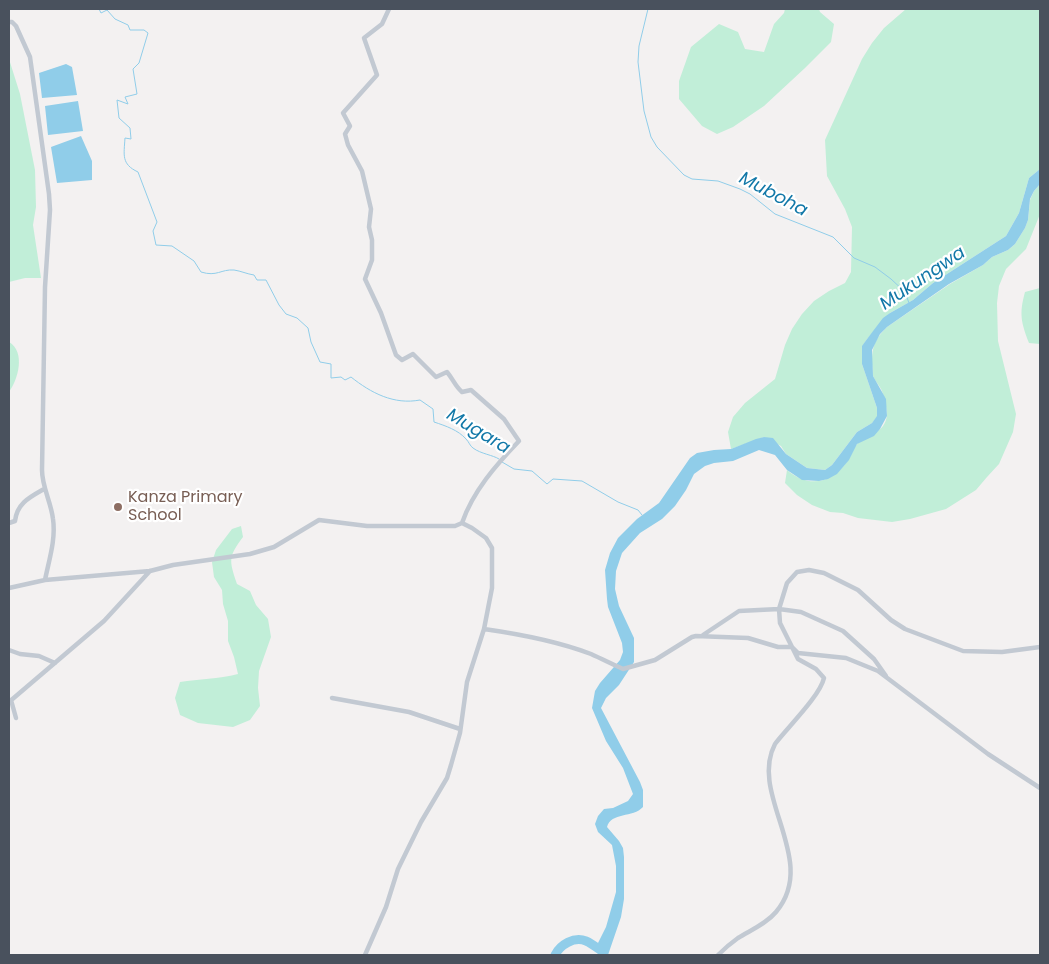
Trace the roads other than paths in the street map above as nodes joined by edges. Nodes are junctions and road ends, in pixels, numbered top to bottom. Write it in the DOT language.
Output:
graph roads {
  1 [pos="389,9"];
  2 [pos="9,22"];
  3 [pos="44,489"];
  4 [pos="9,523"];
  5 [pos="462,523"];
  6 [pos="150,571"];
  7 [pos="45,580"];
  8 [pos="9,588"];
  9 [pos="779,609"];
  10 [pos="484,629"];
  11 [pos="702,636"];
  12 [pos="792,647"];
  13 [pos="1040,647"];
  14 [pos="9,650"];
  15 [pos="56,663"];
  16 [pos="890,681"];
  17 [pos="332,698"];
  18 [pos="10,701"];
  19 [pos="16,718"];
  20 [pos="460,729"];
  21 [pos="1040,788"];
  22 [pos="365,955"];
  23 [pos="718,955"];
  1 -- 5 [label="street"];
  2 -- 3 [label="street"];
  3 -- 4 [label="street"];
  3 -- 7 [label="street"];
  5 -- 6 [label="street"];
  5 -- 10 [label="street"];
  6 -- 7 [label="street"];
  6 -- 15 [label="street"];
  7 -- 8 [label="street"];
  9 -- 11 [label="street"];
  9 -- 12 [label="street"];
  9 -- 13 [label="street"];
  9 -- 16 [label="street"];
  10 -- 11 [label="street"];
  10 -- 20 [label="street"];
  11 -- 12 [label="street"];
  12 -- 16 [label="street"];
  12 -- 23 [label="street"];
  14 -- 15 [label="street"];
  15 -- 18 [label="street"];
  16 -- 21 [label="street"];
  17 -- 20 [label="street"];
  18 -- 19 [label="street"];
  20 -- 22 [label="street"];
}
